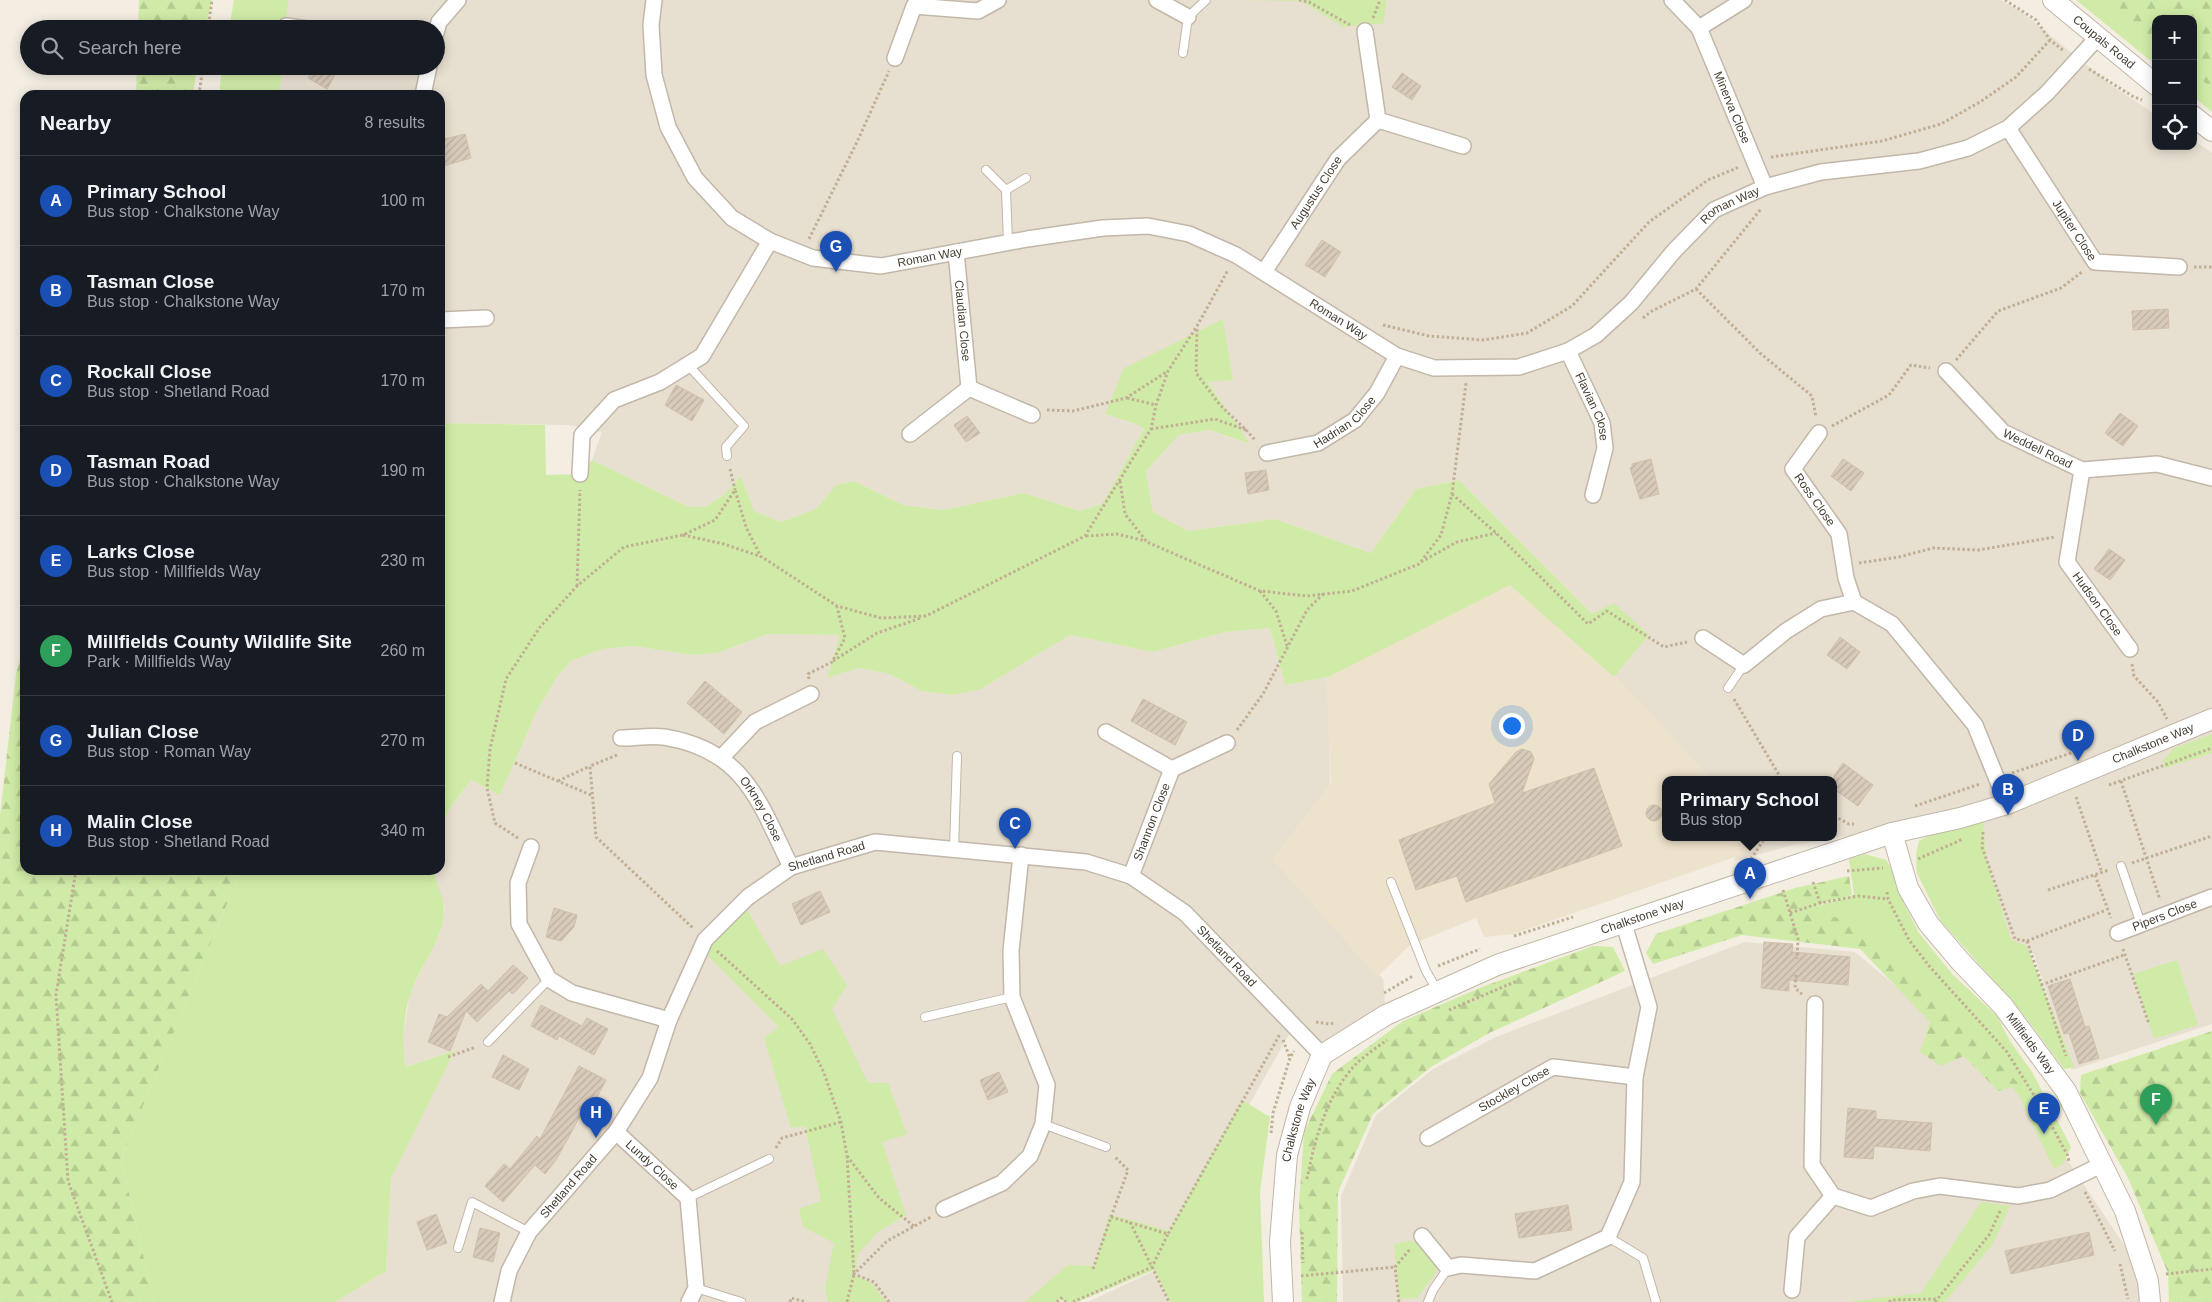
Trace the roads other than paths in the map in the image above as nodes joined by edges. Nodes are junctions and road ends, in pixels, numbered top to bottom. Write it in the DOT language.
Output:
graph roads {
  1 [pos="458,0"];
  2 [pos="654,0"];
  3 [pos="998,0"];
  4 [pos="1158,0"];
  5 [pos="1206,0"];
  6 [pos="1672,0"];
  7 [pos="1744,0"];
  8 [pos="2053,0"];
  9 [pos="1188,17"];
  10 [pos="441,20"];
  11 [pos="1699,28"];
  12 [pos="1365,31"];
  13 [pos="2098,37"];
  14 [pos="1183,53"];
  15 [pos="895,58"];
  16 [pos="427,75"];
  17 [pos="2152,82"];
  18 [pos="424,90"];
  19 [pos="2197,119"];
  20 [pos="1378,120"];
  21 [pos="2008,128"];
  22 [pos="2212,131"];
  23 [pos="1463,146"];
  24 [pos="986,170"];
  25 [pos="1026,178"];
  26 [pos="1765,187"];
  27 [pos="1006,190"];
  28 [pos="770,241"];
  29 [pos="1008,242"];
  30 [pos="956,252"];
  31 [pos="2179,267"];
  32 [pos="1264,272"];
  33 [pos="486,318"];
  34 [pos="445,320"];
  35 [pos="1568,351"];
  36 [pos="1397,356"];
  37 [pos="688,365"];
  38 [pos="1946,371"];
  39 [pos="968,388"];
  40 [pos="1032,415"];
  41 [pos="1819,433"];
  42 [pos="910,434"];
  43 [pos="1267,452"];
  44 [pos="727,456"];
  45 [pos="2082,470"];
  46 [pos="580,474"];
  47 [pos="2212,478"];
  48 [pos="1593,495"];
  49 [pos="1854,602"];
  50 [pos="1703,638"];
  51 [pos="2130,649"];
  52 [pos="1744,665"];
  53 [pos="1728,688"];
  54 [pos="811,694"];
  55 [pos="2212,719"];
  56 [pos="1106,732"];
  57 [pos="621,738"];
  58 [pos="1227,743"];
  59 [pos="957,756"];
  60 [pos="722,757"];
  61 [pos="1172,769"];
  62 [pos="2007,804"];
  63 [pos="1892,833"];
  64 [pos="531,847"];
  65 [pos="954,849"];
  66 [pos="1021,854"];
  67 [pos="2121,866"];
  68 [pos="791,867"];
  69 [pos="1131,876"];
  70 [pos="1391,882"];
  71 [pos="2212,897"];
  72 [pos="1623,921"];
  73 [pos="2141,924"];
  74 [pos="2118,933"];
  75 [pos="549,979"];
  76 [pos="1438,991"];
  77 [pos="1012,997"];
  78 [pos="1815,1004"];
  79 [pos="925,1017"];
  80 [pos="669,1020"];
  81 [pos="488,1042"];
  82 [pos="1322,1055"];
  83 [pos="1635,1077"];
  84 [pos="1043,1124"];
  85 [pos="616,1132"];
  86 [pos="1428,1138"];
  87 [pos="1106,1147"];
  88 [pos="769,1159"];
  89 [pos="2103,1164"];
  90 [pos="1833,1196"];
  91 [pos="688,1198"];
  92 [pos="944,1209"];
  93 [pos="529,1232"];
  94 [pos="1422,1236"];
  95 [pos="1608,1237"];
  96 [pos="458,1248"];
  97 [pos="1448,1268"];
  98 [pos="696,1288"];
  99 [pos="1792,1290"];
  100 [pos="502,1302"];
  101 [pos="689,1302"];
  102 [pos="742,1302"];
  103 [pos="1283,1302"];
  104 [pos="1428,1302"];
  105 [pos="1656,1302"];
  106 [pos="2150,1302"];
  1 -- 10 [label="street"];
  2 -- 28 [label="street, Roman Way"];
  3 -- 15 [label="street"];
  4 -- 9 [label="street"];
  5 -- 9 [label="lane"];
  6 -- 11 [label="street, Minerva Close"];
  7 -- 11 [label="street"];
  8 -- 13 [label="street, Coupals Road"];
  9 -- 14 [label="lane"];
  11 -- 26 [label="street, Minerva Close"];
  12 -- 20 [label="street"];
  13 -- 17 [label="street, Coupals Road"];
  13 -- 21 [label="street, Roman Way"];
  16 -- 18 [label="street"];
  19 -- 22 [label="street"];
  20 -- 23 [label="street"];
  20 -- 32 [label="street, Augustus Close"];
  21 -- 26 [label="street, Roman Way"];
  21 -- 31 [label="street, Jupiter Close"];
  24 -- 27 [label="lane"];
  25 -- 27 [label="lane"];
  26 -- 35 [label="street, Roman Way"];
  27 -- 29 [label="lane"];
  28 -- 30 [label="street, Roman Way"];
  28 -- 37 [label="street"];
  29 -- 30 [label="street, Roman Way"];
  29 -- 32 [label="street, Roman Way"];
  30 -- 39 [label="street, Claudian Close"];
  32 -- 36 [label="street, Roman Way"];
  33 -- 34 [label="street"];
  35 -- 36 [label="street, Roman Way"];
  35 -- 48 [label="street, Flavian Close"];
  36 -- 43 [label="street, Hadrian Close"];
  37 -- 44 [label="lane"];
  37 -- 46 [label="street"];
  38 -- 45 [label="street, Weddell Road"];
  39 -- 40 [label="street"];
  39 -- 42 [label="street"];
  41 -- 49 [label="street, Ross Close"];
  45 -- 47 [label="street, Weddell Road"];
  45 -- 51 [label="street, Hudson Close"];
  49 -- 52 [label="street"];
  49 -- 62 [label="street"];
  50 -- 52 [label="street"];
  52 -- 53 [label="lane"];
  54 -- 60 [label="street"];
  55 -- 62 [label="street, Chalkstone Way"];
  56 -- 61 [label="street"];
  57 -- 60 [label="street, Orkney Close"];
  58 -- 61 [label="street"];
  59 -- 65 [label="lane"];
  60 -- 68 [label="street, Orkney Close"];
  61 -- 69 [label="street, Shannon Close"];
  62 -- 63 [label="street, Chalkstone Way"];
  63 -- 72 [label="street, Chalkstone Way"];
  63 -- 89 [label="street, Millfields Way"];
  64 -- 75 [label="street"];
  65 -- 66 [label="street, Shetland Road"];
  65 -- 68 [label="street, Shetland Road"];
  66 -- 69 [label="street, Shetland Road"];
  66 -- 77 [label="street"];
  67 -- 73 [label="lane"];
  68 -- 80 [label="street, Shetland Road"];
  69 -- 82 [label="street, Shetland Road"];
  70 -- 76 [label="lane"];
  71 -- 73 [label="street, Pipers Close"];
  72 -- 76 [label="street, Chalkstone Way"];
  72 -- 83 [label="street"];
  73 -- 74 [label="street, Pipers Close"];
  75 -- 80 [label="street"];
  75 -- 81 [label="lane"];
  76 -- 82 [label="street, Chalkstone Way"];
  77 -- 79 [label="lane"];
  77 -- 84 [label="street"];
  78 -- 90 [label="street"];
  80 -- 85 [label="street, Shetland Road"];
  82 -- 103 [label="street, Chalkstone Way"];
  83 -- 86 [label="street, Stockley Close"];
  83 -- 95 [label="street"];
  84 -- 87 [label="lane"];
  84 -- 92 [label="street"];
  85 -- 91 [label="street, Lundy Close"];
  85 -- 93 [label="street, Shetland Road"];
  88 -- 91 [label="lane, Lundy Close"];
  89 -- 90 [label="street"];
  89 -- 106 [label="street, Millfields Way"];
  90 -- 99 [label="street"];
  91 -- 98 [label="street, Lundy Close"];
  93 -- 96 [label="lane"];
  93 -- 100 [label="street, Shetland Road"];
  94 -- 97 [label="street"];
  95 -- 97 [label="street"];
  95 -- 105 [label="lane"];
  97 -- 104 [label="lane"];
  98 -- 101 [label="street"];
  98 -- 102 [label="lane"];
}
